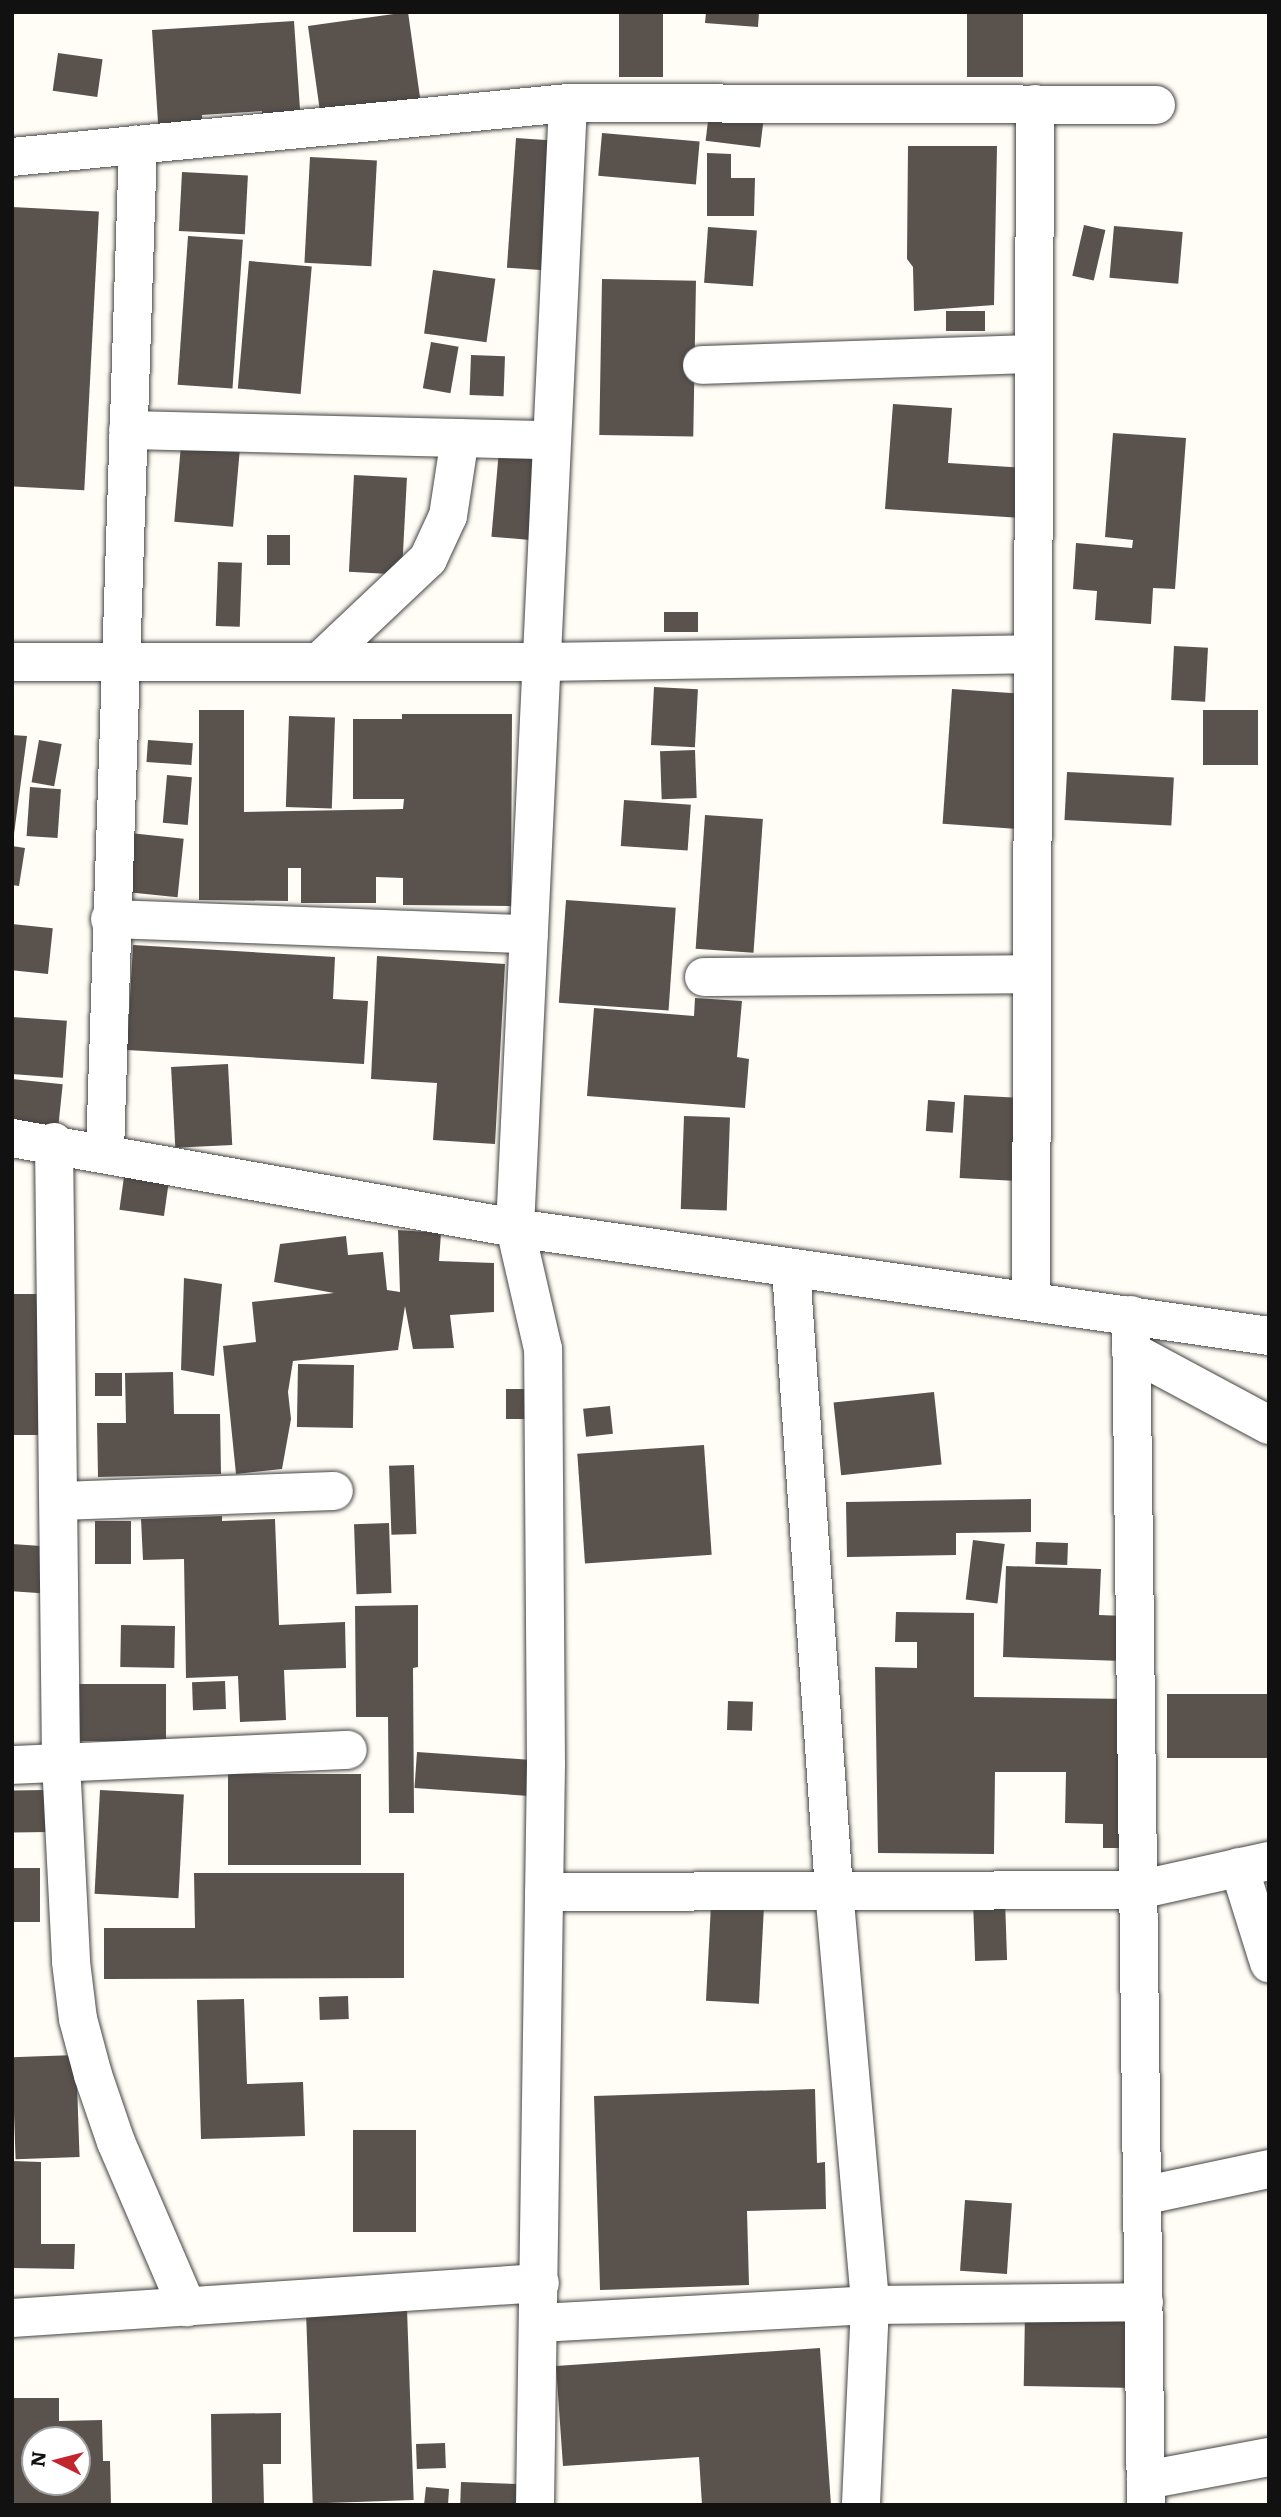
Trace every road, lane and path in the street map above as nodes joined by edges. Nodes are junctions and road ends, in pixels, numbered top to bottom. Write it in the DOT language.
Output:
graph roads {
  1 [pos="568,103"];
  2 [pos="1035,104"];
  3 [pos="1156,105"];
  4 [pos="138,145"];
  5 [pos="12,157"];
  6 [pos="1034,354"];
  7 [pos="702,365"];
  8 [pos="128,430"];
  9 [pos="460,438"];
  10 [pos="552,440"];
  11 [pos="1033,654"];
  12 [pos="12,662"];
  13 [pos="319,662"];
  14 [pos="542,662"];
  15 [pos="119,663"];
  16 [pos="110,919"];
  17 [pos="529,934"];
  18 [pos="1032,974"];
  19 [pos="705,976"];
  20 [pos="12,1138"];
  21 [pos="54,1142"];
  22 [pos="104,1151"];
  23 [pos="515,1228"];
  24 [pos="790,1269"];
  25 [pos="1031,1300"];
  26 [pos="1131,1333"];
  27 [pos="1269,1336"];
  28 [pos="1269,1425"];
  29 [pos="334,1491"];
  30 [pos="59,1501"];
  31 [pos="348,1750"];
  32 [pos="61,1762"];
  33 [pos="12,1765"];
  34 [pos="1254,1864"];
  35 [pos="834,1890"];
  36 [pos="1138,1890"];
  37 [pos="544,1892"];
  38 [pos="1269,1963"];
  39 [pos="1269,2169"];
  40 [pos="1142,2196"];
  41 [pos="540,2283"];
  42 [pos="1144,2302"];
  43 [pos="870,2305"];
  44 [pos="187,2306"];
  45 [pos="12,2318"];
  46 [pos="539,2323"];
  47 [pos="1269,2457"];
  48 [pos="1146,2492"];
  49 [pos="535,2505"];
  50 [pos="861,2505"];
  1 -- 2 [label="street"];
  1 -- 4 [label="street"];
  1 -- 10 [label="street"];
  2 -- 3 [label="street"];
  2 -- 6 [label="street"];
  4 -- 5 [label="street"];
  4 -- 8 [label="street"];
  6 -- 7 [label="street"];
  6 -- 11 [label="street"];
  8 -- 9 [label="street"];
  8 -- 15 [label="street"];
  9 -- 10 [label="street"];
  9 -- 13 [label="street"];
  10 -- 14 [label="street"];
  11 -- 14 [label="street"];
  11 -- 18 [label="street"];
  12 -- 15 [label="street"];
  13 -- 14 [label="street"];
  13 -- 15 [label="street"];
  14 -- 17 [label="street"];
  15 -- 16 [label="street"];
  16 -- 17 [label="street"];
  16 -- 22 [label="street"];
  17 -- 23 [label="street"];
  18 -- 19 [label="street"];
  18 -- 25 [label="street"];
  20 -- 21 [label="street"];
  21 -- 22 [label="street"];
  21 -- 30 [label="street"];
  22 -- 23 [label="street"];
  23 -- 24 [label="street"];
  23 -- 37 [label="street"];
  24 -- 25 [label="street"];
  24 -- 35 [label="street"];
  25 -- 26 [label="street"];
  26 -- 27 [label="street"];
  26 -- 28 [label="street"];
  26 -- 36 [label="street"];
  29 -- 30 [label="street"];
  30 -- 32 [label="street"];
  31 -- 32 [label="street"];
  32 -- 33 [label="street"];
  32 -- 44 [label="street"];
  34 -- 36 [label="street"];
  34 -- 38 [label="street"];
  35 -- 36 [label="street"];
  35 -- 37 [label="street"];
  35 -- 43 [label="street"];
  36 -- 40 [label="street"];
  37 -- 41 [label="street"];
  39 -- 40 [label="street"];
  40 -- 42 [label="street"];
  41 -- 44 [label="street"];
  41 -- 46 [label="street"];
  42 -- 43 [label="street"];
  42 -- 48 [label="street"];
  43 -- 46 [label="street"];
  43 -- 50 [label="street"];
  44 -- 45 [label="street"];
  46 -- 49 [label="street"];
  47 -- 48 [label="street"];
}
